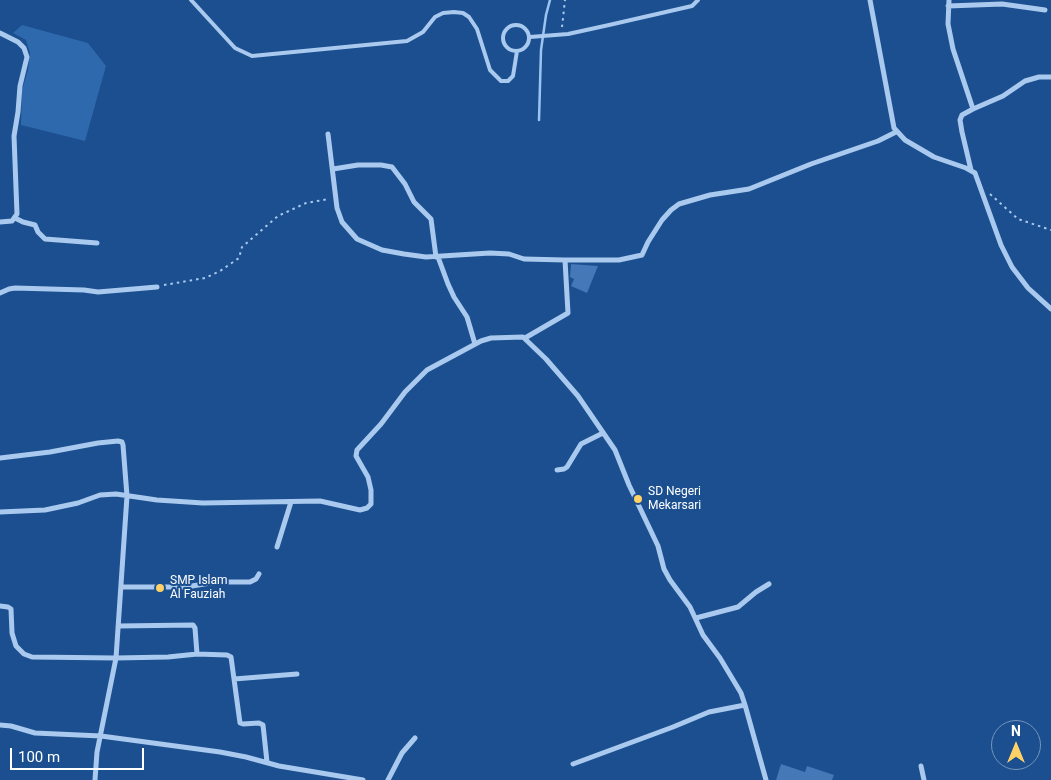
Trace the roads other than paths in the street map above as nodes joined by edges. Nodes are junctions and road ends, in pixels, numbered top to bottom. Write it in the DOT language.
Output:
graph roads {
  1 [pos="191,0"];
  2 [pos="698,0"];
  3 [pos="870,0"];
  4 [pos="949,3"];
  5 [pos="1044,10"];
  6 [pos="0,33"];
  7 [pos="530,37"];
  8 [pos="517,51"];
  9 [pos="1051,78"];
  10 [pos="973,109"];
  11 [pos="896,132"];
  12 [pos="328,134"];
  13 [pos="332,169"];
  14 [pos="971,170"];
  15 [pos="15,218"];
  16 [pos="0,222"];
  17 [pos="97,243"];
  18 [pos="437,257"];
  19 [pos="565,260"];
  20 [pos="157,287"];
  21 [pos="0,293"];
  22 [pos="1051,309"];
  23 [pos="525,338"];
  24 [pos="475,344"];
  25 [pos="604,433"];
  26 [pos="0,458"];
  27 [pos="557,470"];
  28 [pos="127,496"];
  29 [pos="291,502"];
  30 [pos="0,512"];
  31 [pos="277,547"];
  32 [pos="259,574"];
  33 [pos="769,584"];
  34 [pos="121,586"];
  35 [pos="0,606"];
  36 [pos="696,618"];
  37 [pos="118,626"];
  38 [pos="197,654"];
  39 [pos="116,658"];
  40 [pos="297,674"];
  41 [pos="234,678"];
  42 [pos="745,705"];
  43 [pos="0,725"];
  44 [pos="101,736"];
  45 [pos="415,738"];
  46 [pos="267,762"];
  47 [pos="573,764"];
  48 [pos="921,766"];
  49 [pos="95,780"];
  50 [pos="362,780"];
  51 [pos="388,780"];
  52 [pos="766,780"];
  53 [pos="924,780"];
  1 -- 8 [label="lane"];
  2 -- 7 [label="lane"];
  3 -- 11 [label="street"];
  4 -- 5 [label="street"];
  4 -- 10 [label="street"];
  6 -- 15 [label="street"];
  7 -- 8 [label="lane"];
  7 -- 8 [label="lane"];
  9 -- 10 [label="street"];
  10 -- 14 [label="street"];
  11 -- 14 [label="street"];
  11 -- 19 [label="street"];
  12 -- 13 [label="street"];
  13 -- 18 [label="street"];
  13 -- 18 [label="street"];
  14 -- 22 [label="street"];
  15 -- 16 [label="street"];
  15 -- 17 [label="street"];
  18 -- 19 [label="street"];
  18 -- 24 [label="street"];
  19 -- 23 [label="street"];
  20 -- 21 [label="street"];
  23 -- 24 [label="street"];
  23 -- 25 [label="street"];
  24 -- 29 [label="street"];
  25 -- 27 [label="street"];
  25 -- 36 [label="street"];
  26 -- 28 [label="street"];
  28 -- 29 [label="street"];
  28 -- 30 [label="street"];
  28 -- 34 [label="street"];
  29 -- 31 [label="street"];
  32 -- 34 [label="street"];
  33 -- 36 [label="street"];
  34 -- 37 [label="street"];
  35 -- 39 [label="street"];
  36 -- 42 [label="street"];
  37 -- 38 [label="street"];
  37 -- 39 [label="street"];
  38 -- 39 [label="street"];
  38 -- 41 [label="street"];
  39 -- 44 [label="street"];
  40 -- 41 [label="street"];
  41 -- 46 [label="street"];
  42 -- 47 [label="street"];
  42 -- 52 [label="street"];
  43 -- 44 [label="street"];
  44 -- 46 [label="street"];
  44 -- 49 [label="street"];
  45 -- 51 [label="street"];
  46 -- 50 [label="street"];
  48 -- 53 [label="street"];
}
